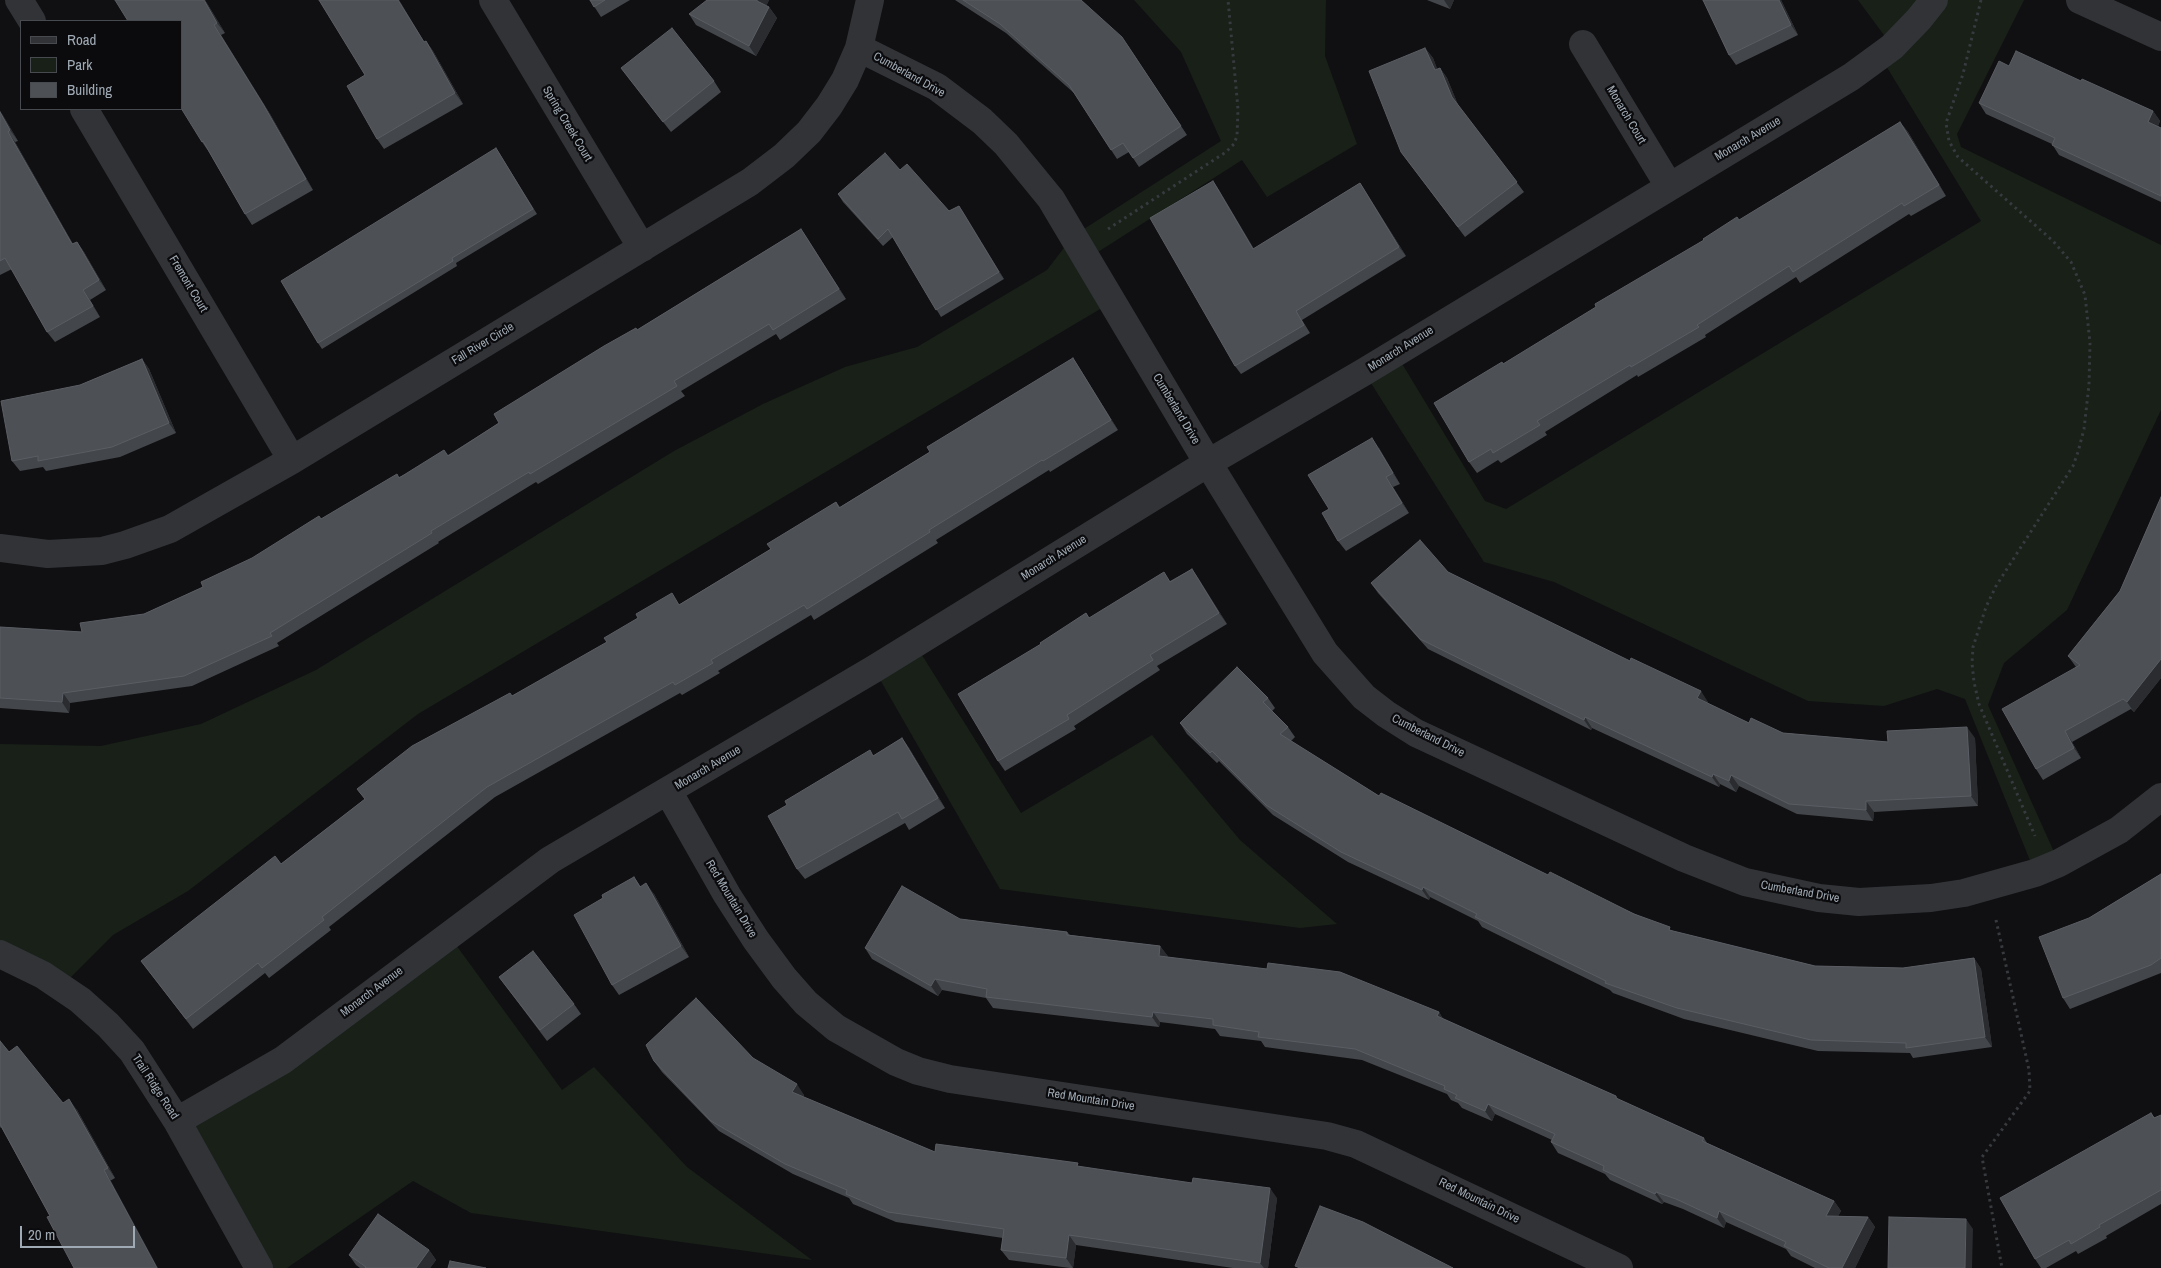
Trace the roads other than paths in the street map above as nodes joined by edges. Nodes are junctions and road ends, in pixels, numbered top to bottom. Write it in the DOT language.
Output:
graph roads {
  1 [pos="19,0"];
  2 [pos="493,0"];
  3 [pos="870,0"];
  4 [pos="1934,0"];
  5 [pos="2080,0"];
  6 [pos="31,20"];
  7 [pos="2161,37"];
  8 [pos="1584,44"];
  9 [pos="858,48"];
  10 [pos="85,110"];
  11 [pos="1669,186"];
  12 [pos="642,248"];
  13 [pos="292,460"];
  14 [pos="1208,463"];
  15 [pos="0,548"];
  16 [pos="668,791"];
  17 [pos="2161,797"];
  18 [pos="0,954"];
  19 [pos="177,1121"];
  20 [pos="259,1268"];
  21 [pos="1619,1268"];
  1 -- 6 [label="street"];
  2 -- 12 [label="street, Spring Creek Court"];
  3 -- 9 [label="street, Fall River Circle"];
  4 -- 11 [label="street, Monarch Avenue"];
  5 -- 7 [label="street"];
  8 -- 11 [label="street, Monarch Court"];
  9 -- 12 [label="street, Fall River Circle"];
  9 -- 14 [label="street, Cumberland Drive"];
  10 -- 13 [label="street, Fremont Court"];
  11 -- 14 [label="street, Monarch Avenue"];
  12 -- 13 [label="street, Fall River Circle"];
  13 -- 15 [label="street, Fall River Circle"];
  14 -- 16 [label="street, Monarch Avenue"];
  14 -- 17 [label="street, Cumberland Drive"];
  16 -- 19 [label="street, Monarch Avenue"];
  16 -- 21 [label="street, Red Mountain Drive"];
  18 -- 19 [label="street, Trail Ridge Road"];
  19 -- 20 [label="street, Trail Ridge Road"];
}
